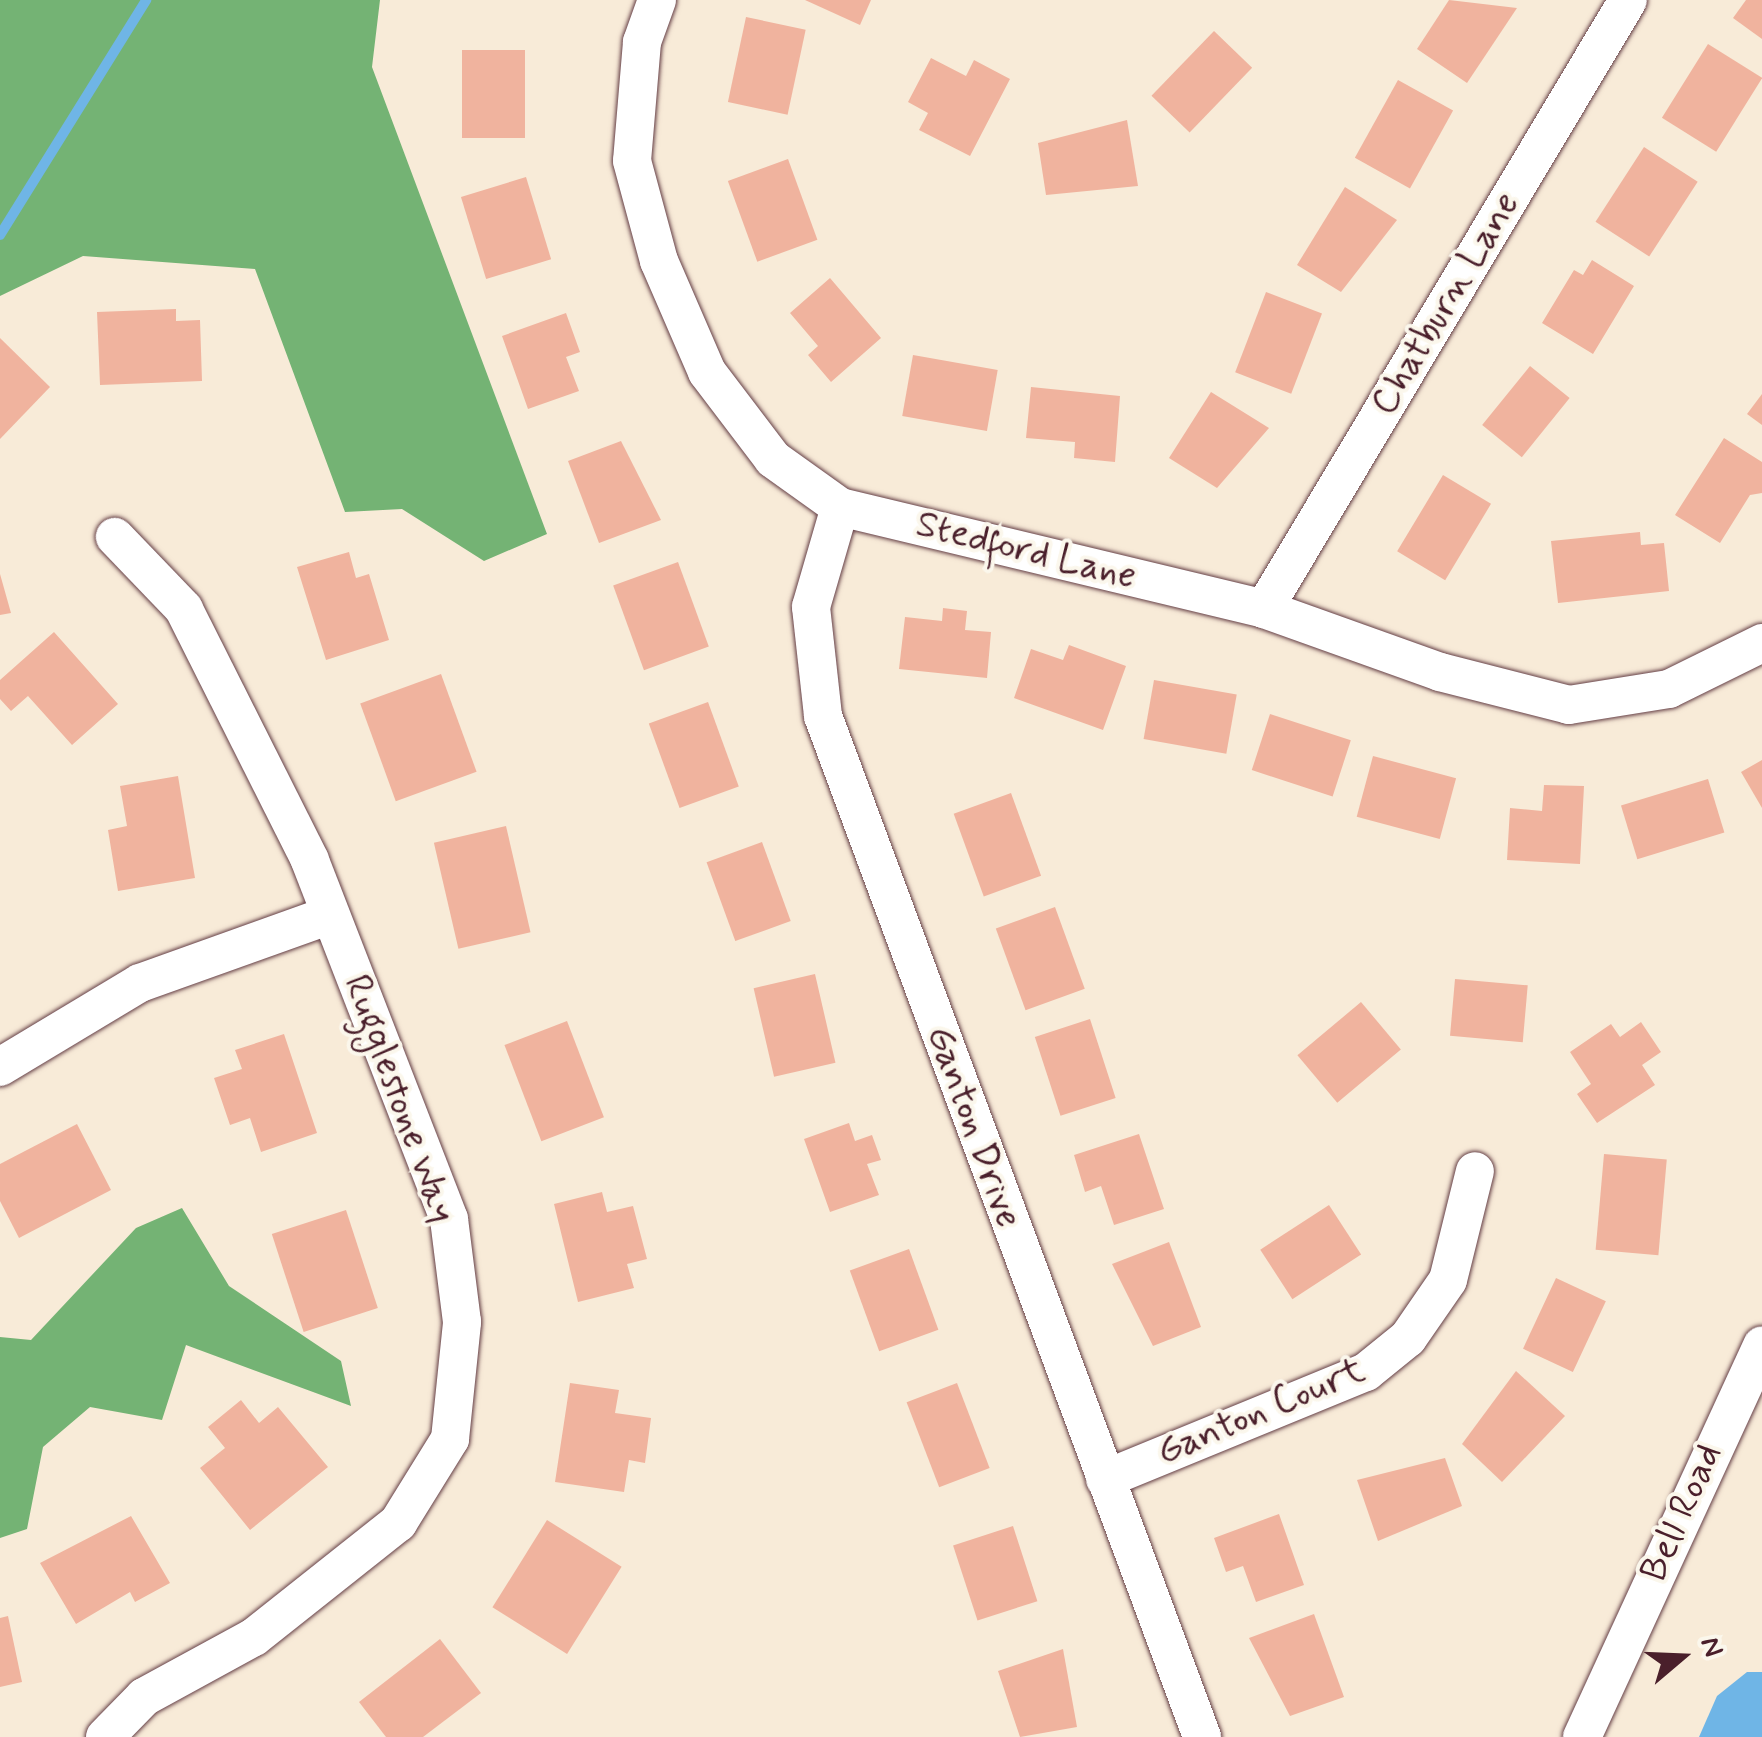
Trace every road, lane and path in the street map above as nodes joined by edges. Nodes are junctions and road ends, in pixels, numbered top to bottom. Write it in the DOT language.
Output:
graph roads {
  1 [pos="658,0"];
  2 [pos="1628,0"];
  3 [pos="840,507"];
  4 [pos="115,537"];
  5 [pos="1264,609"];
  6 [pos="1762,642"];
  7 [pos="330,914"];
  8 [pos="0,1067"];
  9 [pos="1475,1171"];
  10 [pos="1762,1345"];
  11 [pos="1105,1479"];
  12 [pos="105,1737"];
  13 [pos="1202,1737"];
  14 [pos="1582,1737"];
  1 -- 3 [label="street, Stedford Lane"];
  2 -- 5 [label="street, Chatburn Lane"];
  3 -- 5 [label="street, Stedford Lane"];
  3 -- 11 [label="street, Ganton Drive"];
  4 -- 7 [label="street, Rugglestone Way"];
  5 -- 6 [label="street, Stedford Lane"];
  7 -- 8 [label="street"];
  7 -- 12 [label="street, Rugglestone Way"];
  9 -- 11 [label="street, Ganton Court"];
  10 -- 14 [label="street, Bell Road"];
  11 -- 13 [label="street, Ganton Drive"];
}
